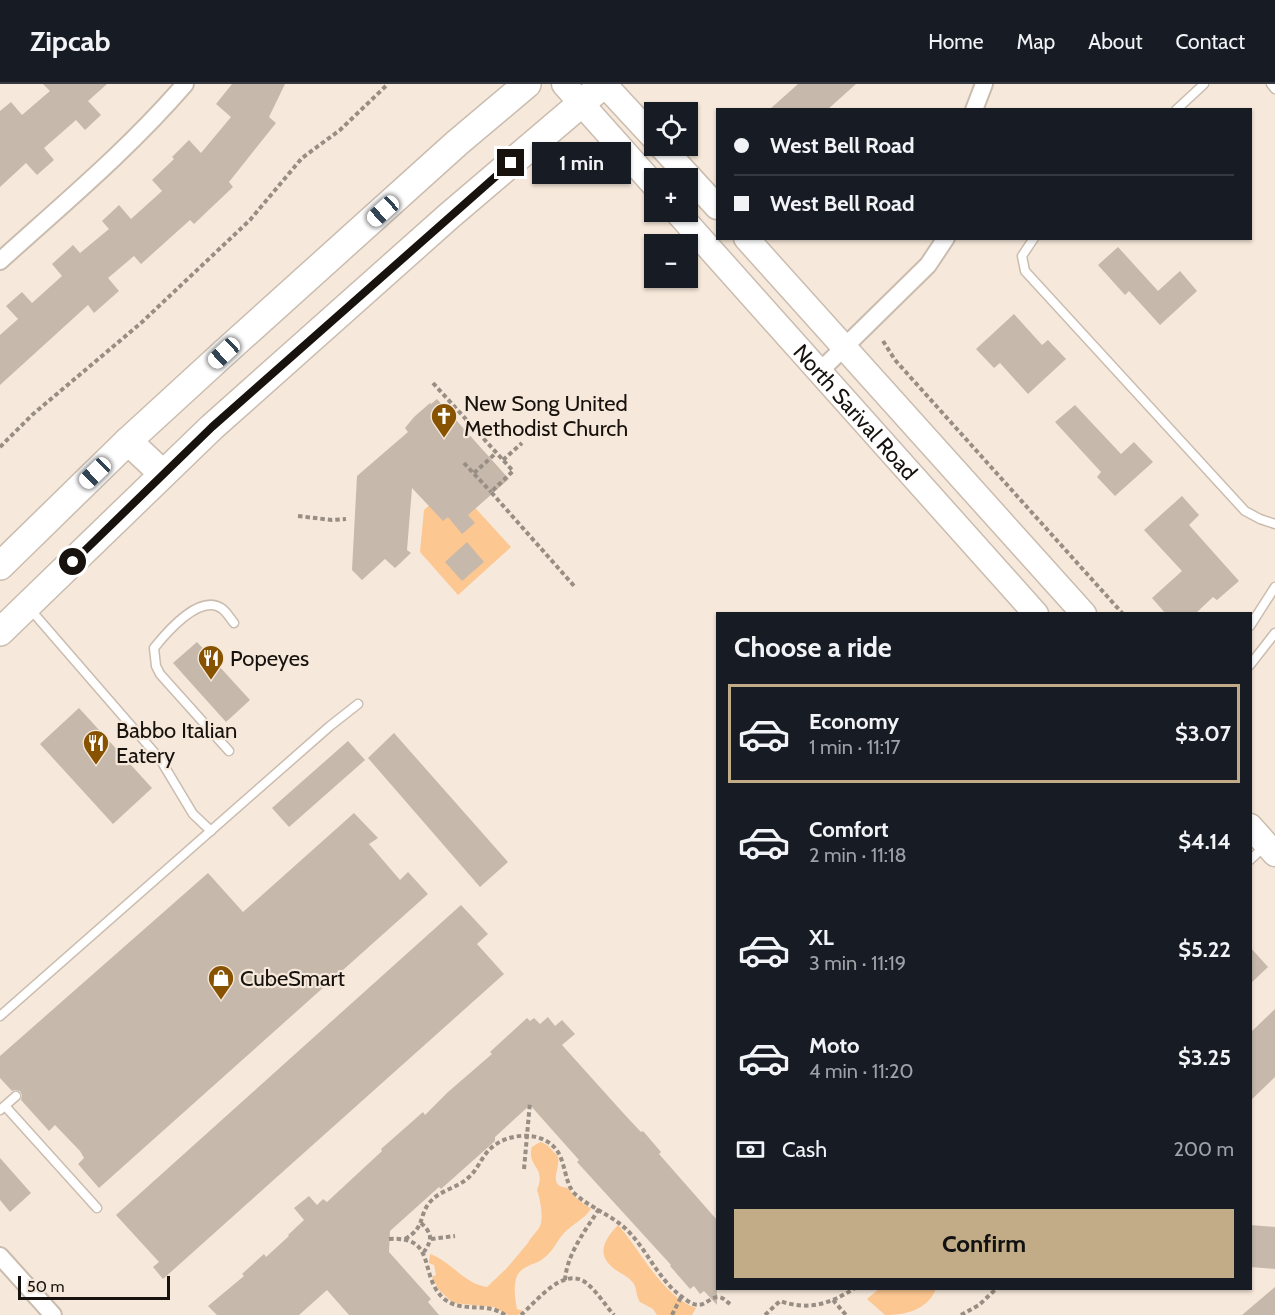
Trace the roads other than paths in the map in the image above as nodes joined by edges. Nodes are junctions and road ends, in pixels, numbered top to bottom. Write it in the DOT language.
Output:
graph roads {
  1 [pos="185,84"];
  2 [pos="527,84"];
  3 [pos="604,84"];
  4 [pos="984,84"];
  5 [pos="1204,84"];
  6 [pos="1271,84"];
  7 [pos="1275,88"];
  8 [pos="573,93"];
  9 [pos="975,108"];
  10 [pos="1178,108"];
  11 [pos="644,127"];
  12 [pos="670,156"];
  13 [pos="644,175"];
  14 [pos="716,206"];
  15 [pos="686,222"];
  16 [pos="748,240"];
  17 [pos="945,240"];
  18 [pos="1033,240"];
  19 [pos="0,261"];
  20 [pos="845,346"];
  21 [pos="819,372"];
  22 [pos="128,441"];
  23 [pos="163,474"];
  24 [pos="1275,524"];
  25 [pos="0,566"];
  26 [pos="1275,586"];
  27 [pos="28,606"];
  28 [pos="1034,612"];
  29 [pos="1082,612"];
  30 [pos="234,622"];
  31 [pos="1252,623"];
  32 [pos="0,632"];
  33 [pos="1275,633"];
  34 [pos="1252,662"];
  35 [pos="358,704"];
  36 [pos="229,751"];
  37 [pos="1252,830"];
  38 [pos="211,831"];
  39 [pos="1264,853"];
  40 [pos="0,1016"];
  41 [pos="16,1096"];
  42 [pos="2,1108"];
  43 [pos="97,1208"];
  44 [pos="0,1256"];
  45 [pos="53,1315"];
  1 -- 19 [label="street"];
  2 -- 22 [label="main road"];
  3 -- 8 [label="main road"];
  3 -- 11 [label="main road"];
  4 -- 9 [label="street"];
  5 -- 10 [label="lane"];
  6 -- 7 [label="lane"];
  8 -- 13 [label="main road"];
  8 -- 23 [label="main road"];
  12 -- 14 [label="main road"];
  15 -- 21 [label="main road, North Sarival Road"];
  16 -- 20 [label="main road, North Sarival Road"];
  17 -- 20 [label="street"];
  18 -- 24 [label="lane"];
  20 -- 21 [label="street"];
  20 -- 29 [label="main road, North Sarival Road"];
  21 -- 28 [label="main road, North Sarival Road"];
  22 -- 23 [label="main road"];
  22 -- 25 [label="main road"];
  23 -- 27 [label="main road"];
  26 -- 31 [label="lane"];
  27 -- 32 [label="main road"];
  27 -- 38 [label="lane"];
  30 -- 36 [label="lane"];
  33 -- 34 [label="lane"];
  35 -- 38 [label="lane"];
  37 -- 39 [label="main road"];
  38 -- 40 [label="lane"];
  41 -- 42 [label="lane"];
  42 -- 43 [label="lane"];
  44 -- 45 [label="street"];
}
